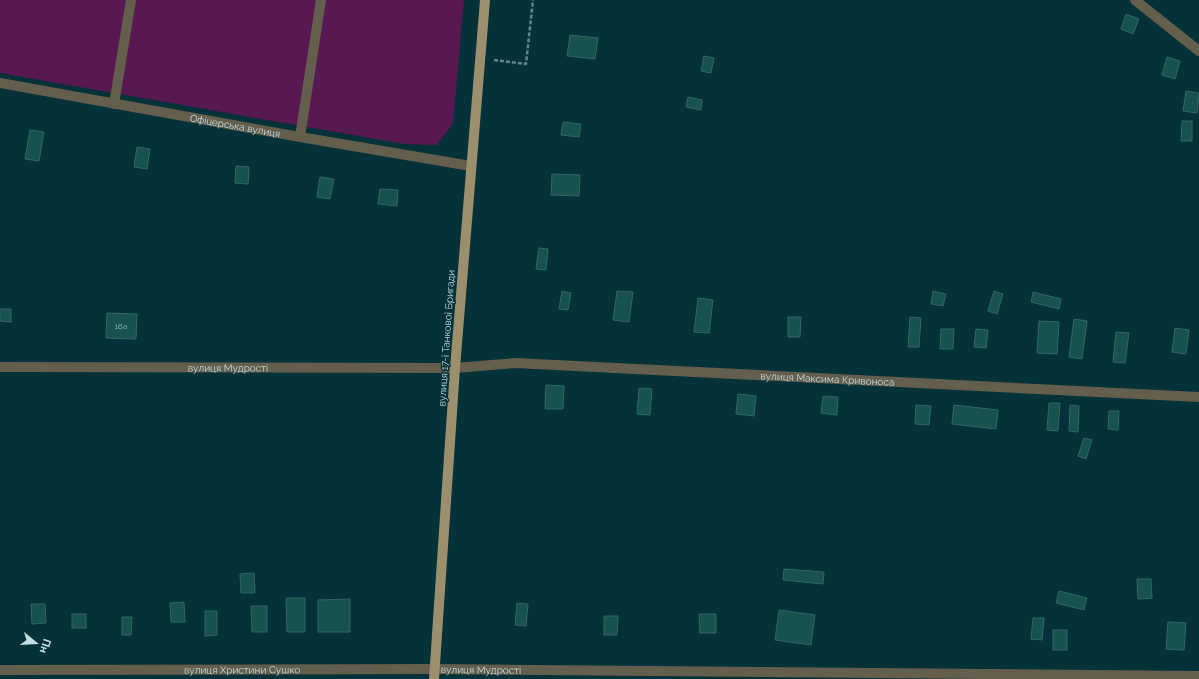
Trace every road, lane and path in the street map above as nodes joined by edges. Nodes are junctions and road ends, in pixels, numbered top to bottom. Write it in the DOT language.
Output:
graph roads {
  1 [pos="131,0"];
  2 [pos="321,0"];
  3 [pos="485,0"];
  4 [pos="534,0"];
  5 [pos="1135,0"];
  6 [pos="1199,51"];
  7 [pos="481,58"];
  8 [pos="0,83"];
  9 [pos="114,104"];
  10 [pos="300,137"];
  11 [pos="471,166"];
  12 [pos="0,366"];
  13 [pos="455,368"];
  14 [pos="1199,397"];
  15 [pos="0,670"];
  16 [pos="435,674"];
  17 [pos="1199,676"];
  1 -- 9 [label="street"];
  2 -- 10 [label="street"];
  3 -- 7 [label="main road, вулиця 17-ї Танкової Бригади"];
  4 -- 7 [label="path"];
  5 -- 6 [label="street"];
  7 -- 11 [label="main road, вулиця 17-ї Танкової Бригади"];
  8 -- 9 [label="street, Офіцерська вулиця"];
  9 -- 10 [label="street, Офіцерська вулиця"];
  10 -- 11 [label="street, Офіцерська вулиця"];
  11 -- 13 [label="main road, вулиця 17-ї Танкової Бригади"];
  12 -- 13 [label="street, вулиця Мудрості"];
  13 -- 14 [label="street, вулиця Максима Кривоноса"];
  13 -- 16 [label="main road, вулиця 17-ї Танкової Бригади"];
  15 -- 16 [label="street, вулиця Христини Сушко"];
  16 -- 17 [label="street, вулиця Мудрості"];
}
